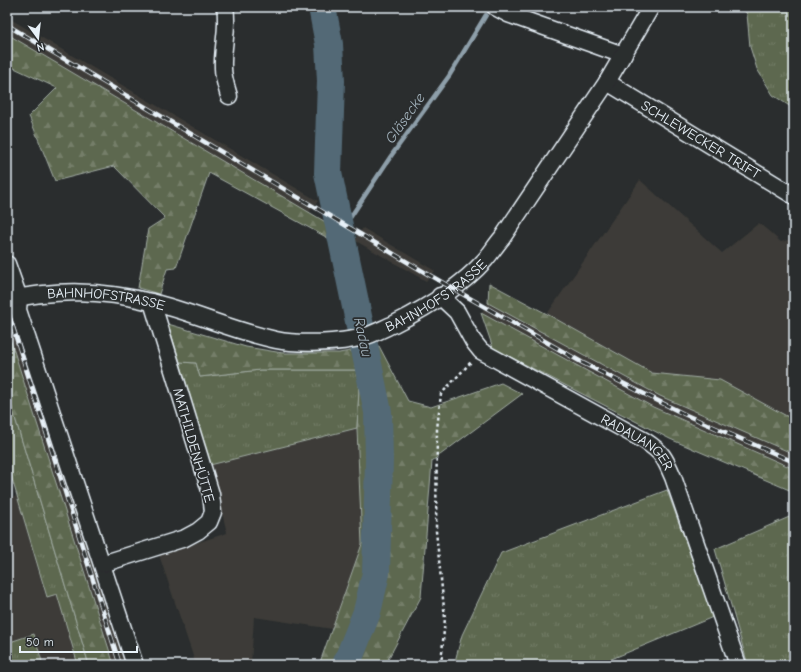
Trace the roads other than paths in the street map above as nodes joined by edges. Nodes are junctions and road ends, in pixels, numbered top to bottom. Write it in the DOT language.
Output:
graph roads {
  1 [pos="225,7"];
  2 [pos="495,7"];
  3 [pos="651,7"];
  4 [pos="623,55"];
  5 [pos="607,82"];
  6 [pos="229,96"];
  7 [pos="794,196"];
  8 [pos="7,264"];
  9 [pos="440,296"];
  10 [pos="13,299"];
  11 [pos="152,302"];
  12 [pos="102,564"];
  13 [pos="134,665"];
  14 [pos="738,665"];
  1 -- 6 [label="street"];
  2 -- 4 [label="street"];
  3 -- 4 [label="street, BAHNHOFSTRASSE"];
  4 -- 5 [label="street, BAHNHOFSTRASSE"];
  5 -- 7 [label="street, SCHLEWECKER TRIFT"];
  5 -- 9 [label="street, BAHNHOFSTRASSE"];
  8 -- 10 [label="street"];
  9 -- 11 [label="street, BAHNHOFSTRASSE"];
  9 -- 14 [label="street, RADAUANGER"];
  10 -- 11 [label="street, BAHNHOFSTRASSE"];
  10 -- 12 [label="street"];
  11 -- 12 [label="street, MATHILDENHÜTTE"];
  12 -- 13 [label="street"];
}
